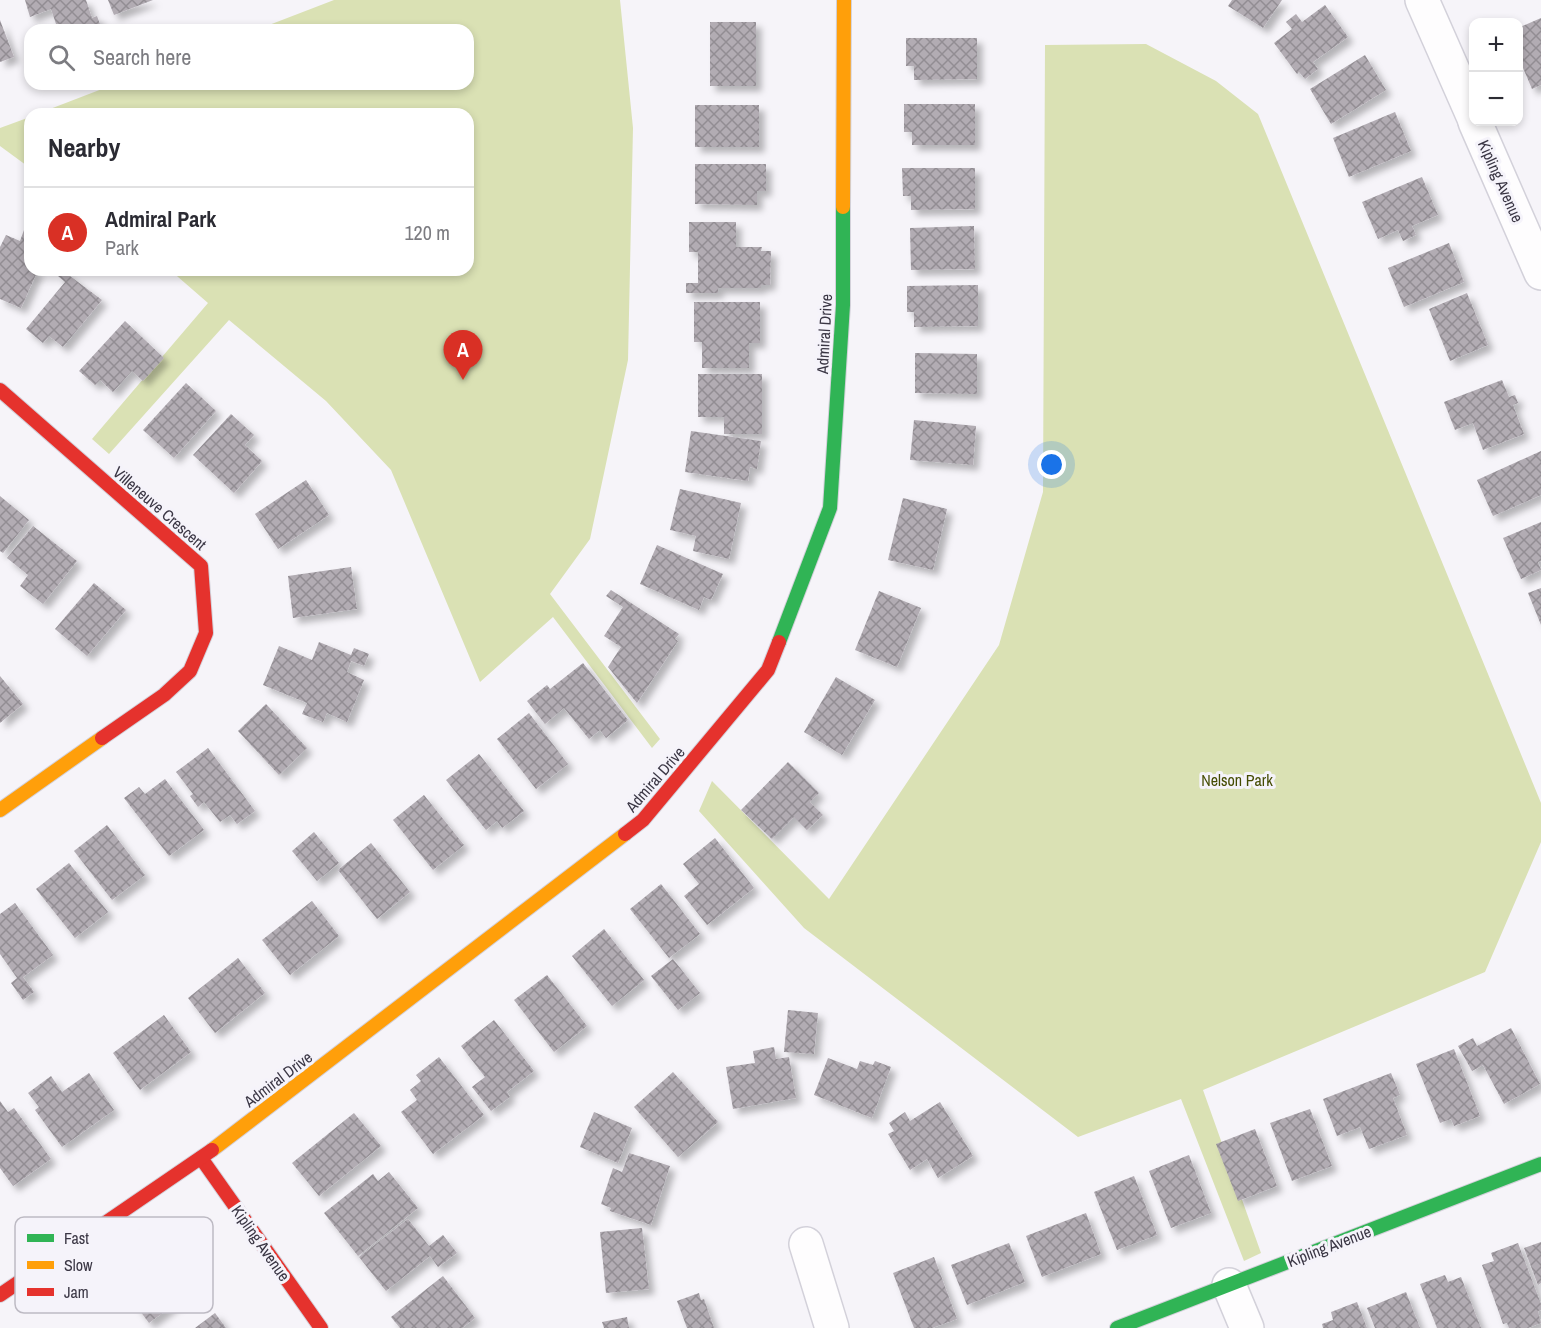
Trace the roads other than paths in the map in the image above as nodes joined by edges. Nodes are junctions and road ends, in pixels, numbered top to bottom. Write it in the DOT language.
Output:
graph roads {
  1 [pos="844,0"];
  2 [pos="1422,0"];
  3 [pos="1469,108"];
  4 [pos="1477,126"];
  5 [pos="1541,273"];
  6 [pos="0,390"];
  7 [pos="0,810"];
  8 [pos="201,1158"];
  9 [pos="1541,1164"];
  10 [pos="114,1217"];
  11 [pos="806,1244"];
  12 [pos="15,1285"];
  13 [pos="1229,1285"];
  14 [pos="0,1295"];
  15 [pos="321,1328"];
  16 [pos="832,1328"];
  17 [pos="1117,1328"];
  18 [pos="1247,1328"];
  1 -- 8 [label="street, Admiral Drive"];
  2 -- 3 [label="street, Kipling Avenue"];
  4 -- 5 [label="street, Kipling Avenue"];
  6 -- 7 [label="street, Villeneuve Crescent"];
  8 -- 10 [label="street, Admiral Drive"];
  8 -- 15 [label="street, Kipling Avenue"];
  9 -- 13 [label="street, Kipling Avenue"];
  11 -- 16 [label="street"];
  12 -- 14 [label="street, Admiral Drive"];
  13 -- 17 [label="street, Kipling Avenue"];
  13 -- 18 [label="street"];
}
